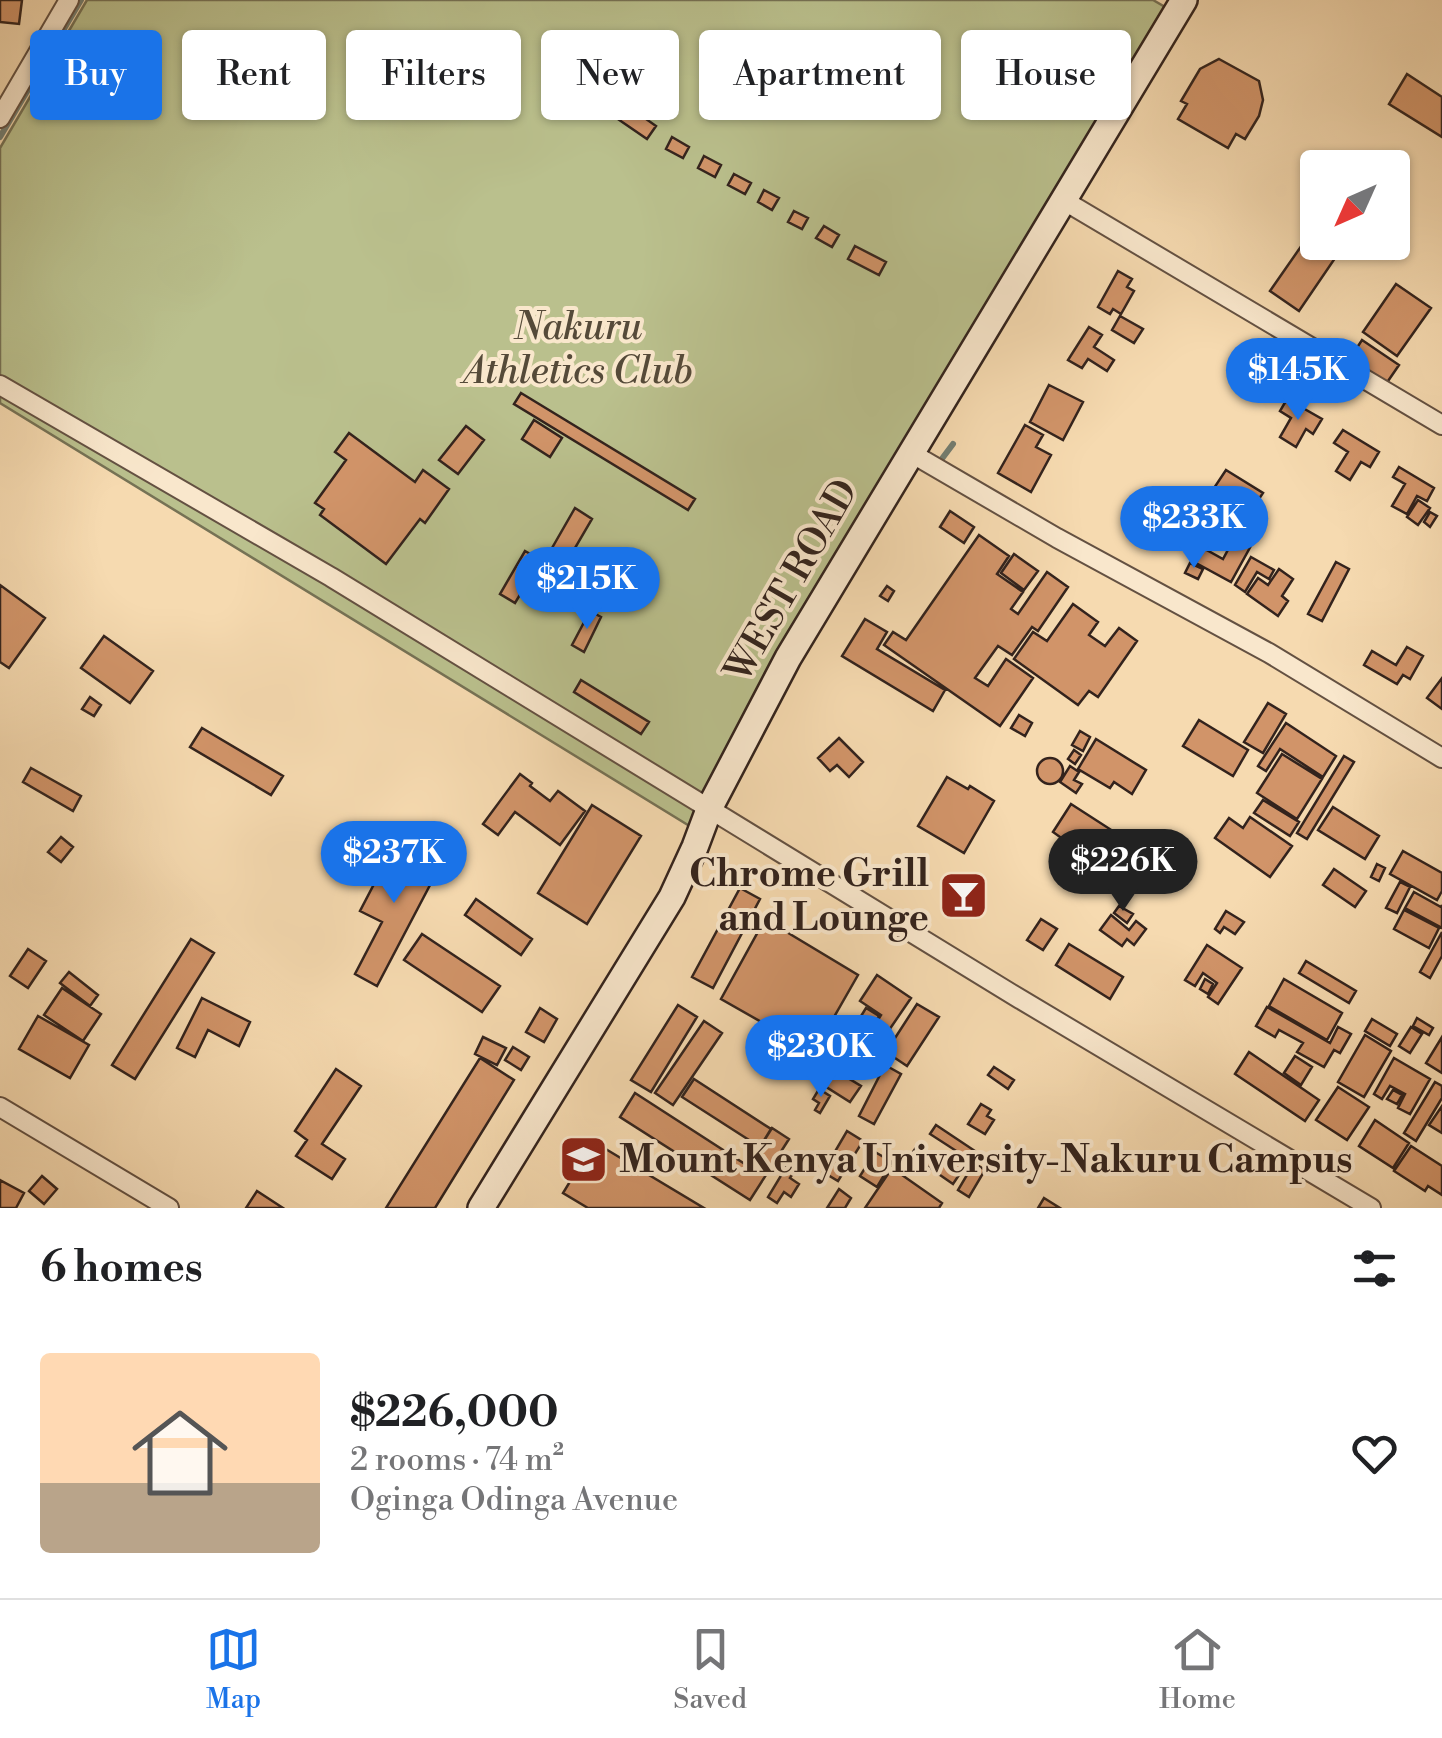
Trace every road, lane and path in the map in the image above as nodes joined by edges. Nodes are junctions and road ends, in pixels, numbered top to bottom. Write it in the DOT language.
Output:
graph roads {
  1 [pos="70,0"];
  2 [pos="1184,0"];
  3 [pos="0,118"];
  4 [pos="1063,200"];
  5 [pos="0,385"];
  6 [pos="1442,425"];
  7 [pos="911,453"];
  8 [pos="1442,758"];
  9 [pos="710,807"];
  10 [pos="0,1107"];
  11 [pos="168,1208"];
  12 [pos="482,1208"];
  13 [pos="1371,1208"];
  1 -- 3 [label="street"];
  2 -- 4 [label="street, WEST ROAD"];
  4 -- 6 [label="street"];
  4 -- 7 [label="street, WEST ROAD"];
  5 -- 9 [label="street"];
  7 -- 8 [label="street"];
  7 -- 9 [label="street, WEST ROAD"];
  9 -- 12 [label="street, WEST ROAD"];
  9 -- 13 [label="street"];
  10 -- 11 [label="street"];
}
